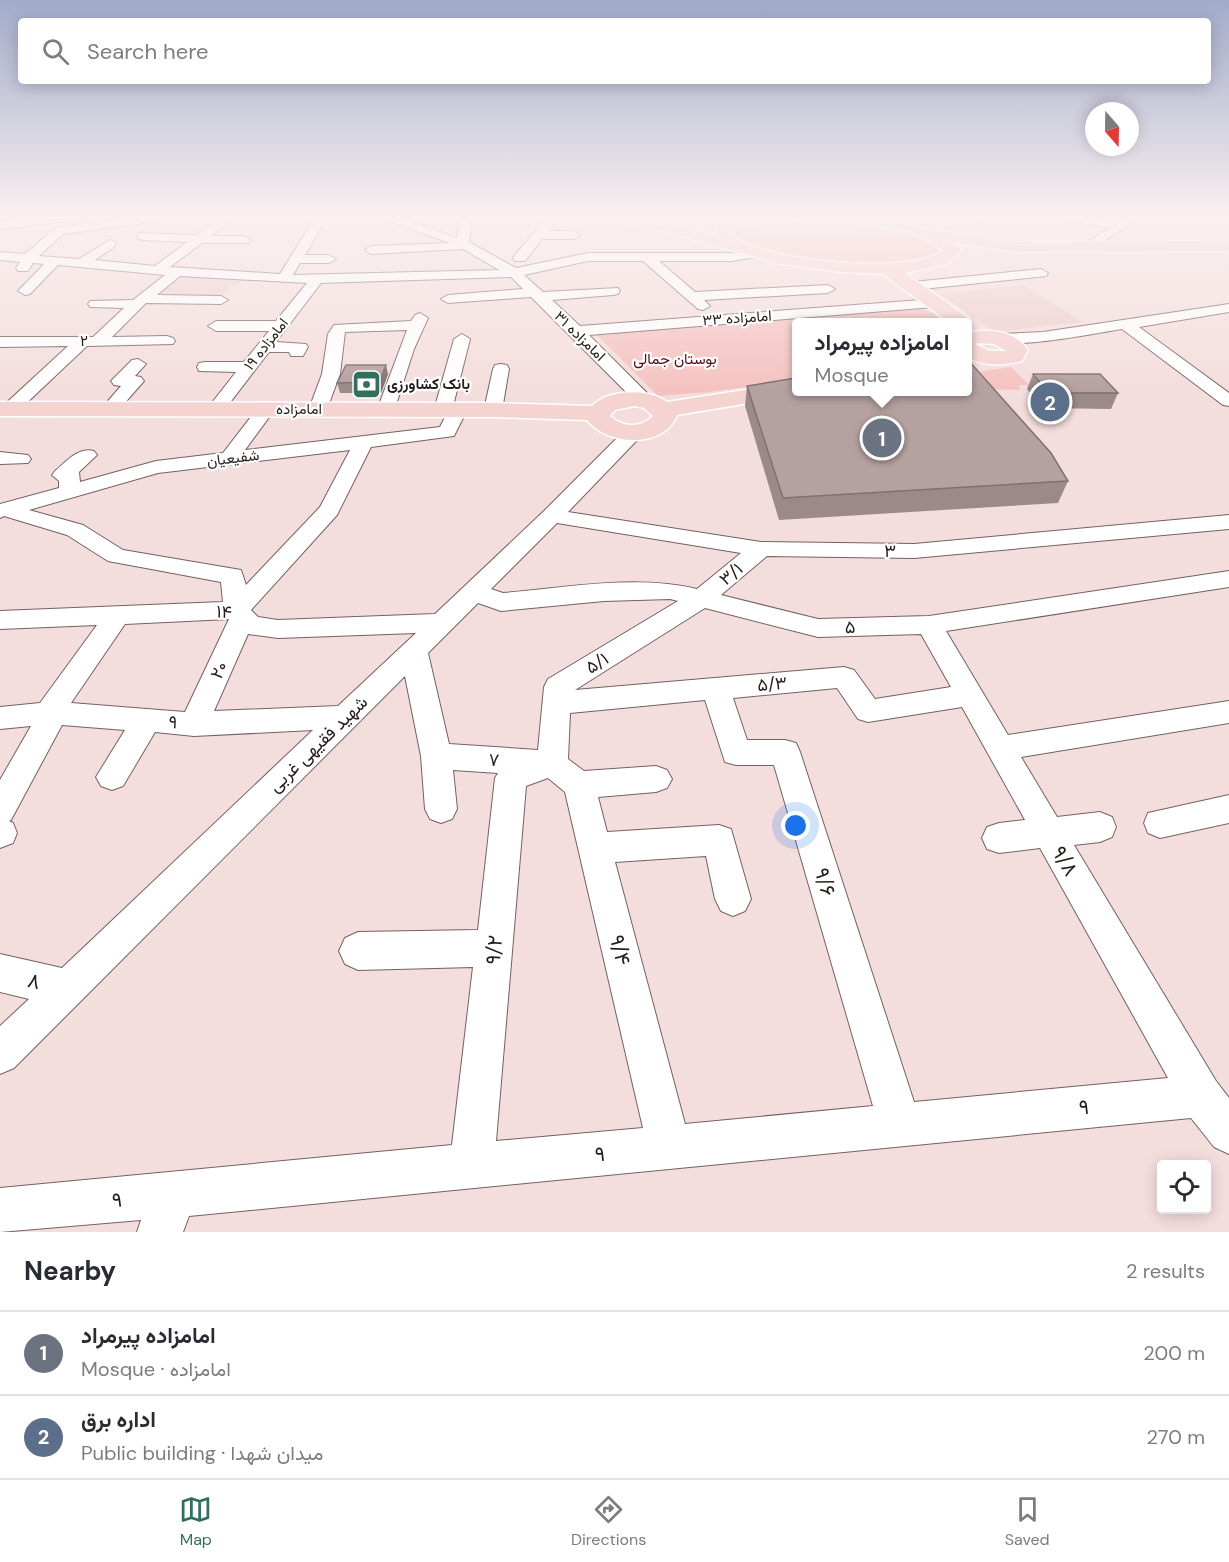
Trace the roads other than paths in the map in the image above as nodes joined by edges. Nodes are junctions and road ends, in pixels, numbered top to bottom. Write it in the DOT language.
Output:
graph roads {
  1 [pos="43,273"];
  2 [pos="175,273"];
  3 [pos="204,273"];
  4 [pos="287,273"];
  5 [pos="393,273"];
  6 [pos="502,273"];
  7 [pos="514,273"];
  8 [pos="665,273"];
  9 [pos="716,273"];
  10 [pos="814,273"];
  11 [pos="895,273"];
  12 [pos="1036,273"];
  13 [pos="284,278"];
  14 [pos="392,278"];
  15 [pos="313,284"];
  16 [pos="913,286"];
  17 [pos="828,289"];
  18 [pos="263,290"];
  19 [pos="25,291"];
  20 [pos="613,291"];
  21 [pos="381,292"];
  22 [pos="739,294"];
  23 [pos="537,295"];
  24 [pos="692,296"];
  25 [pos="448,299"];
  26 [pos="221,300"];
  27 [pos="140,302"];
  28 [pos="934,303"];
  29 [pos="95,304"];
  30 [pos="1228,308"];
  31 [pos="848,309"];
  32 [pos="956,318"];
  33 [pos="719,320"];
  34 [pos="1125,324"];
  35 [pos="216,326"];
  36 [pos="280,326"];
  37 [pos="576,331"];
  38 [pos="462,339"];
  39 [pos="91,341"];
  40 [pos="167,341"];
  41 [pos="0,342"];
  42 [pos="986,343"];
  43 [pos="264,347"];
  44 [pos="297,353"];
  45 [pos="972,359"];
  46 [pos="138,364"];
  47 [pos="205,367"];
  48 [pos="248,367"];
  49 [pos="501,369"];
  50 [pos="792,389"];
  51 [pos="1229,401"];
  52 [pos="653,405"];
  53 [pos="110,409"];
  54 [pos="216,409"];
  55 [pos="266,409"];
  56 [pos="318,410"];
  57 [pos="386,410"];
  58 [pos="451,410"];
  59 [pos="493,410"];
  60 [pos="7,413"];
  61 [pos="598,413"];
  62 [pos="634,432"];
  63 [pos="364,442"];
  64 [pos="87,454"];
  65 [pos="0,458"];
  66 [pos="229,458"];
  67 [pos="21,459"];
  68 [pos="69,492"];
  69 [pos="2,508"];
  70 [pos="552,516"];
  71 [pos="1229,522"];
  72 [pos="761,549"];
  73 [pos="1229,579"];
  74 [pos="474,592"];
  75 [pos="701,598"];
  76 [pos="240,613"];
  77 [pos="118,615"];
  78 [pos="0,620"];
  79 [pos="442,623"];
  80 [pos="929,625"];
  81 [pos="414,651"];
  82 [pos="716,689"];
  83 [pos="970,695"];
  84 [pos="556,703"];
  85 [pos="1229,712"];
  86 [pos="51,714"];
  87 [pos="346,717"];
  88 [pos="0,718"];
  89 [pos="147,720"];
  90 [pos="194,724"];
  91 [pos="1000,748"];
  92 [pos="436,756"];
  93 [pos="566,774"];
  94 [pos="112,777"];
  95 [pos="656,779"];
  96 [pos="441,809"];
  97 [pos="1229,809"];
  98 [pos="0,810"];
  99 [pos="1160,823"];
  100 [pos="1100,826"];
  101 [pos="1048,832"];
  102 [pos="999,838"];
  103 [pos="594,848"];
  104 [pos="733,899"];
  105 [pos="494,948"];
  106 [pos="358,951"];
  107 [pos="0,973"];
  108 [pos="67,988"];
  109 [pos="0,1054"];
  110 [pos="1201,1096"];
  111 [pos="900,1125"];
  112 [pos="1229,1131"];
  113 [pos="669,1147"];
  114 [pos="472,1166"];
  115 [pos="0,1211"];
  116 [pos="166,1213"];
  1 -- 19 [label="street"];
  2 -- 27 [label="street"];
  3 -- 13 [label="street"];
  4 -- 13 [label="street"];
  5 -- 14 [label="street"];
  6 -- 14 [label="street"];
  7 -- 23 [label="street, امامزاده ۳۱"];
  8 -- 24 [label="street"];
  9 -- 22 [label="street"];
  10 -- 17 [label="street"];
  11 -- 16 [label="main road"];
  12 -- 16 [label="street"];
  13 -- 15 [label="street"];
  14 -- 15 [label="street"];
  14 -- 21 [label="street"];
  15 -- 18 [label="street"];
  15 -- 36 [label="street, امامزاده ۱۹"];
  16 -- 28 [label="main road"];
  17 -- 22 [label="street"];
  17 -- 31 [label="street"];
  20 -- 23 [label="street"];
  22 -- 24 [label="street"];
  23 -- 25 [label="street"];
  23 -- 37 [label="street, امامزاده ۳۱"];
  24 -- 33 [label="street"];
  26 -- 27 [label="street"];
  27 -- 29 [label="street"];
  27 -- 39 [label="street"];
  28 -- 31 [label="street, امامزاده ۳۳"];
  28 -- 32 [label="main road"];
  30 -- 34 [label="street"];
  31 -- 33 [label="street, امامزاده ۳۳"];
  33 -- 37 [label="street, امامزاده ۳۳"];
  34 -- 42 [label="street"];
  34 -- 51 [label="street"];
  35 -- 36 [label="street"];
  36 -- 43 [label="street, امامزاده ۱۹"];
  37 -- 52 [label="street, امامزاده ۳۱"];
  38 -- 58 [label="street"];
  39 -- 40 [label="street, ۲"];
  39 -- 41 [label="street, ۲"];
  39 -- 60 [label="street"];
  42 -- 45 [label="main road"];
  43 -- 44 [label="street"];
  43 -- 48 [label="street, امامزاده ۱۹"];
  46 -- 53 [label="street"];
  47 -- 48 [label="street"];
  48 -- 54 [label="street, امامزاده ۱۹"];
  49 -- 59 [label="street"];
  50 -- 52 [label="main road"];
  52 -- 61 [label="main road"];
  52 -- 62 [label="main road"];
  53 -- 54 [label="main road, امامزاده"];
  53 -- 60 [label="main road, امامزاده"];
  54 -- 55 [label="main road, امامزاده"];
  55 -- 56 [label="main road, امامزاده"];
  55 -- 66 [label="street"];
  56 -- 57 [label="main road, امامزاده"];
  56 -- 57 [label="street"];
  57 -- 58 [label="main road, امامزاده"];
  58 -- 59 [label="main road, امامزاده"];
  58 -- 63 [label="street, شفیعیان"];
  59 -- 61 [label="main road, امامزاده"];
  61 -- 62 [label="main road"];
  62 -- 70 [label="street, شهید فقیهی غربی"];
  63 -- 66 [label="street, شفیعیان"];
  63 -- 76 [label="street"];
  64 -- 68 [label="street"];
  65 -- 67 [label="street"];
  66 -- 68 [label="street, شفیعیان"];
  68 -- 69 [label="street, شفیعیان"];
  69 -- 76 [label="street"];
  70 -- 72 [label="street, ۳"];
  70 -- 74 [label="street, شهید فقیهی غربی"];
  71 -- 72 [label="street, ۳"];
  72 -- 75 [label="street, ۳/۱"];
  73 -- 80 [label="street, ۵"];
  74 -- 75 [label="street, ۵"];
  74 -- 79 [label="street, شهید فقیهی غربی"];
  75 -- 80 [label="street, ۵"];
  75 -- 84 [label="street, ۵/۱"];
  76 -- 77 [label="street, ۱۴"];
  76 -- 79 [label="street, ۱۴"];
  76 -- 90 [label="street, ۲۰"];
  77 -- 78 [label="street, ۱۴"];
  77 -- 86 [label="street"];
  79 -- 81 [label="street, شهید فقیهی غربی"];
  80 -- 83 [label="street, ۹/۸"];
  81 -- 87 [label="street, شهید فقیهی غربی"];
  81 -- 92 [label="street"];
  82 -- 83 [label="street, ۵/۳"];
  82 -- 84 [label="street, ۵/۳"];
  82 -- 111 [label="street, ۹/۶"];
  83 -- 91 [label="street, ۹/۸"];
  84 -- 93 [label="street, ۵/۱"];
  85 -- 91 [label="street"];
  86 -- 88 [label="street, ۹"];
  86 -- 89 [label="street, ۹"];
  86 -- 98 [label="street"];
  87 -- 90 [label="street, ۹"];
  87 -- 108 [label="street, شهید فقیهی غربی"];
  89 -- 90 [label="street, ۹"];
  89 -- 94 [label="street"];
  91 -- 101 [label="street, ۹/۸"];
  92 -- 93 [label="street, ۷"];
  92 -- 96 [label="street"];
  93 -- 95 [label="street"];
  93 -- 103 [label="street, ۹/۴"];
  93 -- 105 [label="street, ۹/۲"];
  97 -- 99 [label="street"];
  100 -- 101 [label="street"];
  101 -- 102 [label="street"];
  101 -- 110 [label="street, ۹/۸"];
  103 -- 104 [label="street"];
  103 -- 113 [label="street, ۹/۴"];
  105 -- 106 [label="street"];
  105 -- 114 [label="street, ۹/۲"];
  107 -- 108 [label="street, ۸"];
  108 -- 109 [label="street, شهید فقیهی غربی"];
  110 -- 111 [label="street, ۹"];
  110 -- 112 [label="street, ۹/۸"];
  111 -- 113 [label="street, ۹"];
  113 -- 114 [label="street, ۹"];
  114 -- 116 [label="street, ۹"];
  115 -- 116 [label="street, ۹"];
}
